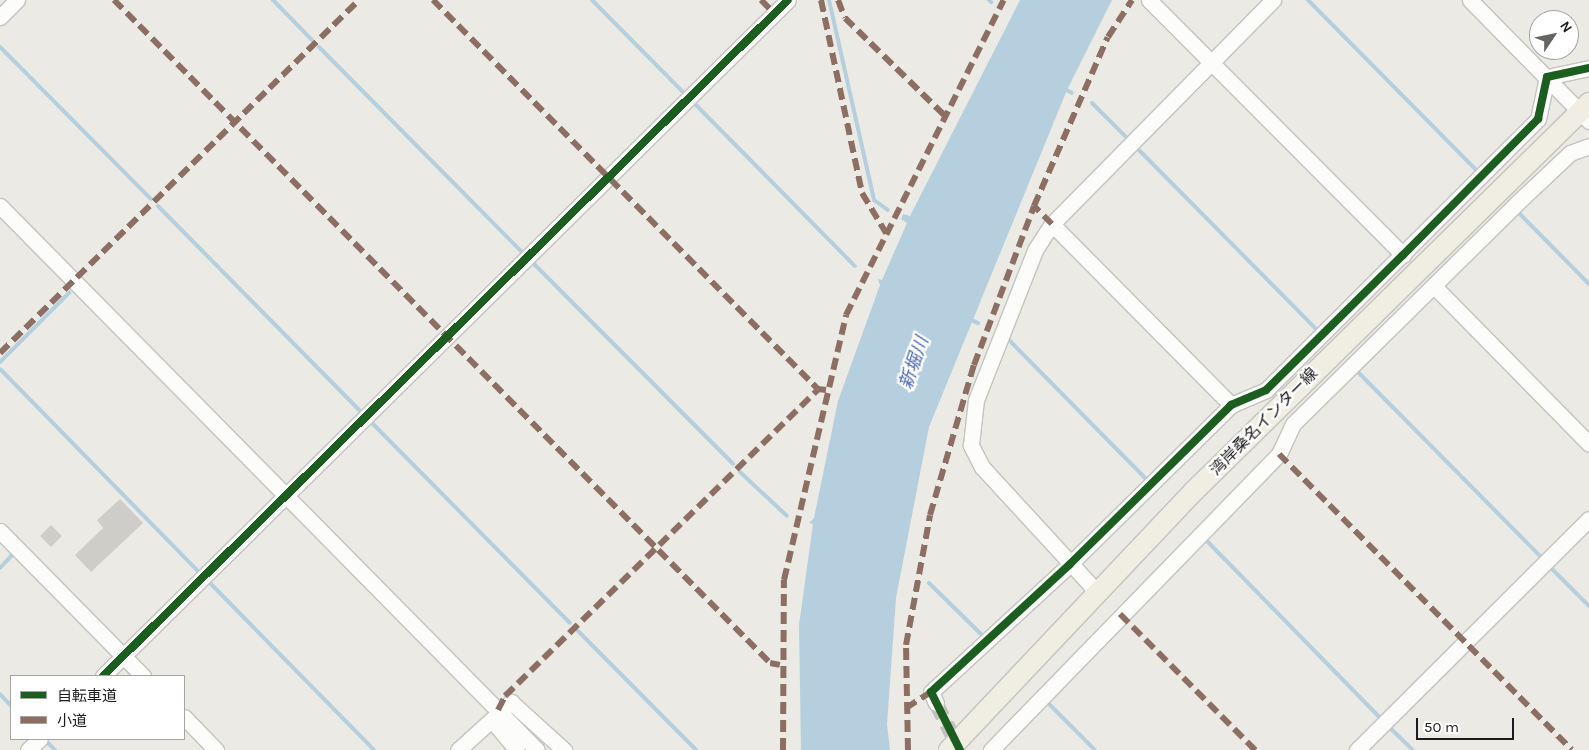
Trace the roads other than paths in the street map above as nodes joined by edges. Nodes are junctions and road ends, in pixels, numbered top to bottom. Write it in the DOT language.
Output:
graph roads {
  1 [pos="17,0"];
  2 [pos="788,0"];
  3 [pos="1149,0"];
  4 [pos="1273,0"];
  5 [pos="1470,0"];
  6 [pos="0,17"];
  7 [pos="1211,60"];
  8 [pos="1589,68"];
  9 [pos="1547,77"];
  10 [pos="1586,112"];
  11 [pos="1589,146"];
  12 [pos="0,206"];
  13 [pos="1052,224"];
  14 [pos="1403,255"];
  15 [pos="1434,286"];
  16 [pos="1231,405"];
  17 [pos="1589,444"];
  18 [pos="288,497"];
  19 [pos="1589,519"];
  20 [pos="0,531"];
  21 [pos="1068,565"];
  22 [pos="1097,592"];
  23 [pos="124,656"];
  24 [pos="104,675"];
  25 [pos="142,675"];
  26 [pos="936,703"];
  27 [pos="498,710"];
  28 [pos="185,718"];
  29 [pos="39,740"];
  30 [pos="28,750"];
  31 [pos="216,750"];
  32 [pos="458,750"];
  33 [pos="517,750"];
  34 [pos="537,750"];
  35 [pos="564,750"];
  36 [pos="949,750"];
  37 [pos="991,750"];
  38 [pos="1357,750"];
  1 -- 6 [label="street"];
  2 -- 18 [label="street"];
  3 -- 7 [label="street"];
  4 -- 7 [label="street"];
  5 -- 9 [label="street"];
  7 -- 13 [label="street"];
  7 -- 14 [label="street"];
  8 -- 9 [label="street"];
  9 -- 10 [label="street"];
  9 -- 14 [label="street"];
  10 -- 22 [label="main road, 湾岸桑名インター線"];
  11 -- 15 [label="street"];
  12 -- 18 [label="street"];
  13 -- 16 [label="street"];
  13 -- 21 [label="street"];
  14 -- 16 [label="street"];
  15 -- 17 [label="street"];
  15 -- 37 [label="street"];
  16 -- 21 [label="street"];
  18 -- 23 [label="street"];
  18 -- 27 [label="street"];
  19 -- 38 [label="street"];
  20 -- 23 [label="street"];
  21 -- 22 [label="street"];
  21 -- 26 [label="street"];
  22 -- 36 [label="main road, 湾岸桑名インター線"];
  23 -- 24 [label="street"];
  23 -- 25 [label="street"];
  27 -- 32 [label="street"];
  27 -- 33 [label="street"];
  27 -- 34 [label="street"];
  27 -- 35 [label="street"];
  28 -- 31 [label="street"];
  29 -- 30 [label="street"];
}
